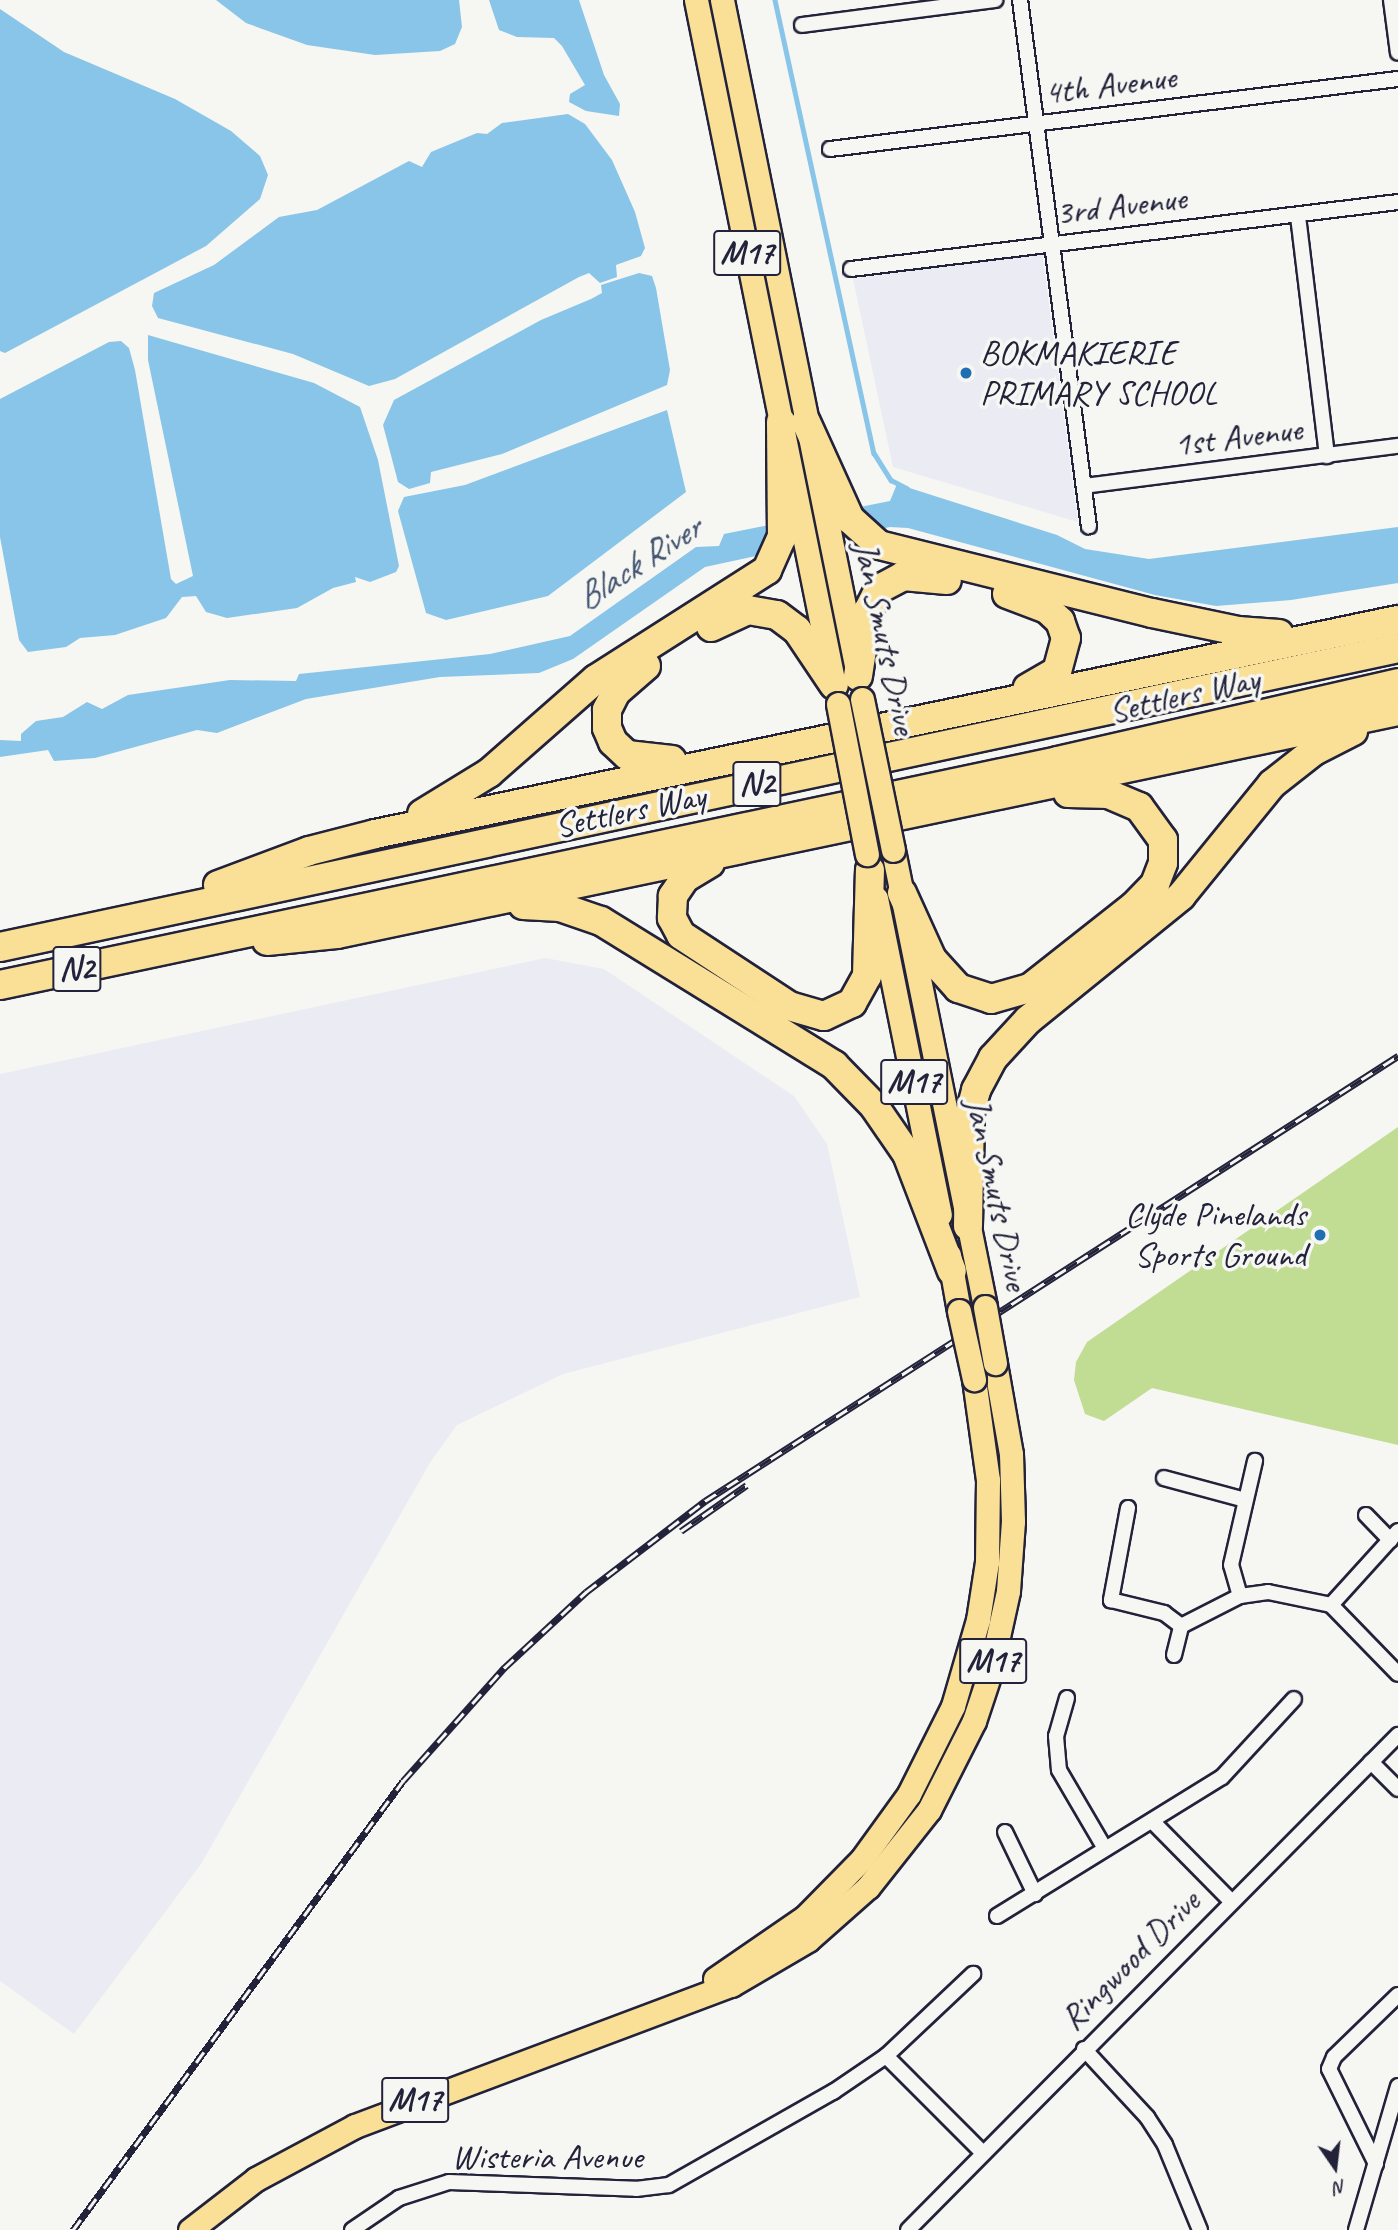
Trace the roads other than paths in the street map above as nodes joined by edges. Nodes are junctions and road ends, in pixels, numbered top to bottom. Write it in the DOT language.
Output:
graph roads {
  1 [pos="696,0"];
  2 [pos="722,0"];
  3 [pos="995,0"];
  4 [pos="1020,0"];
  5 [pos="1391,0"];
  6 [pos="802,25"];
  7 [pos="1398,52"];
  8 [pos="1398,79"];
  9 [pos="1035,125"];
  10 [pos="830,149"];
  11 [pos="1398,202"];
  12 [pos="1298,216"];
  13 [pos="1052,244"];
  14 [pos="851,269"];
  15 [pos="794,422"];
  16 [pos="1398,446"];
  17 [pos="1327,456"];
  18 [pos="1084,486"];
  19 [pos="832,505"];
  20 [pos="790,512"];
  21 [pos="1089,527"];
  22 [pos="821,556"];
  23 [pos="1398,620"];
  24 [pos="1334,633"];
  25 [pos="1398,648"];
  26 [pos="1398,683"];
  27 [pos="848,691"];
  28 [pos="1000,700"];
  29 [pos="1398,712"];
  30 [pos="741,755"];
  31 [pos="969,802"];
  32 [pos="374,834"];
  33 [pos="735,852"];
  34 [pos="869,862"];
  35 [pos="902,893"];
  36 [pos="472,906"];
  37 [pos="117,923"];
  38 [pos="0,947"];
  39 [pos="153,953"];
  40 [pos="0,985"];
  41 [pos="968,1226"];
  42 [pos="952,1271"];
  43 [pos="1255,1461"];
  44 [pos="1164,1478"];
  45 [pos="1245,1500"];
  46 [pos="1128,1508"];
  47 [pos="1366,1515"];
  48 [pos="1394,1536"];
  49 [pos="1240,1596"];
  50 [pos="1331,1605"];
  51 [pos="1181,1626"];
  52 [pos="1174,1655"];
  53 [pos="1398,1674"];
  54 [pos="1067,1698"];
  55 [pos="1294,1699"];
  56 [pos="1398,1735"];
  57 [pos="1371,1762"];
  58 [pos="1398,1789"];
  59 [pos="1152,1821"];
  60 [pos="1005,1832"];
  61 [pos="1104,1847"];
  62 [pos="1035,1894"];
  63 [pos="1231,1901"];
  64 [pos="997,1916"];
  65 [pos="973,1974"];
  66 [pos="1398,1995"];
  67 [pos="660,2010"];
  68 [pos="1084,2049"];
  69 [pos="886,2056"];
  70 [pos="1398,2086"];
  71 [pos="981,2151"];
  72 [pos="1376,2164"];
  73 [pos="190,2230"];
  74 [pos="352,2230"];
  75 [pos="908,2230"];
  76 [pos="1200,2230"];
  77 [pos="1356,2230"];
  1 -- 15 [label="main road, M17"];
  2 -- 15 [label="main road, M17"];
  3 -- 6 [label="street"];
  4 -- 9 [label="street"];
  5 -- 7 [label="street"];
  8 -- 9 [label="street, 4th Avenue"];
  9 -- 10 [label="street, 4th Avenue"];
  9 -- 13 [label="street"];
  11 -- 12 [label="street, 3rd Avenue"];
  12 -- 13 [label="street, 3rd Avenue"];
  12 -- 17 [label="street"];
  13 -- 14 [label="street, 3rd Avenue"];
  13 -- 18 [label="street"];
  15 -- 19 [label="highway"];
  15 -- 20 [label="highway"];
  16 -- 17 [label="street, 1st Avenue"];
  17 -- 18 [label="street, 1st Avenue"];
  18 -- 21 [label="street"];
  19 -- 22 [label="main road, Jan Smuts Drive / M17"];
  19 -- 24 [label="highway"];
  20 -- 22 [label="main road, Jan Smuts Drive / M17"];
  20 -- 32 [label="highway"];
  22 -- 27 [label="main road, Jan Smuts Drive / M17"];
  23 -- 24 [label="highway"];
  24 -- 28 [label="highway"];
  25 -- 37 [label="highway, Settlers Way / N2"];
  26 -- 39 [label="highway, Settlers Way / N2"];
  27 -- 28 [label="highway"];
  27 -- 30 [label="highway"];
  27 -- 34 [label="main road, Jan Smuts Drive / M17, bridge"];
  27 -- 35 [label="main road, Jan Smuts Drive / M17, bridge"];
  28 -- 30 [label="highway"];
  29 -- 31 [label="highway"];
  29 -- 41 [label="highway"];
  30 -- 32 [label="highway"];
  31 -- 33 [label="highway"];
  31 -- 35 [label="highway"];
  32 -- 37 [label="highway"];
  33 -- 34 [label="highway"];
  33 -- 36 [label="highway"];
  34 -- 42 [label="main road, Jan Smuts Drive / M17"];
  35 -- 41 [label="main road, Jan Smuts Drive / M17"];
  36 -- 39 [label="highway"];
  36 -- 42 [label="highway"];
  37 -- 38 [label="highway, Settlers Way / N2"];
  39 -- 40 [label="highway, Settlers Way / N2"];
  41 -- 67 [label="main road, Jan Smuts Drive / M17, bridge"];
  42 -- 67 [label="main road, Jan Smuts Drive / M17, bridge"];
  43 -- 45 [label="street"];
  44 -- 45 [label="street"];
  45 -- 49 [label="street"];
  46 -- 51 [label="street"];
  47 -- 48 [label="street"];
  48 -- 50 [label="street"];
  49 -- 50 [label="street"];
  49 -- 51 [label="street"];
  50 -- 53 [label="street"];
  51 -- 52 [label="street"];
  54 -- 61 [label="street"];
  55 -- 59 [label="street"];
  56 -- 57 [label="street, Ringwood Drive"];
  57 -- 58 [label="street"];
  57 -- 63 [label="street, Ringwood Drive"];
  59 -- 61 [label="street"];
  59 -- 63 [label="street"];
  60 -- 62 [label="street"];
  61 -- 62 [label="street"];
  62 -- 64 [label="street"];
  63 -- 68 [label="street, Ringwood Drive"];
  65 -- 69 [label="street, Wisteria Avenue"];
  66 -- 72 [label="street"];
  67 -- 73 [label="main road, Jan Smuts Drive / M17"];
  68 -- 71 [label="street, Ringwood Drive"];
  68 -- 76 [label="street"];
  69 -- 71 [label="street"];
  69 -- 74 [label="street, Wisteria Avenue"];
  70 -- 72 [label="street"];
  71 -- 75 [label="street, Ringwood Drive"];
  72 -- 77 [label="street"];
}
